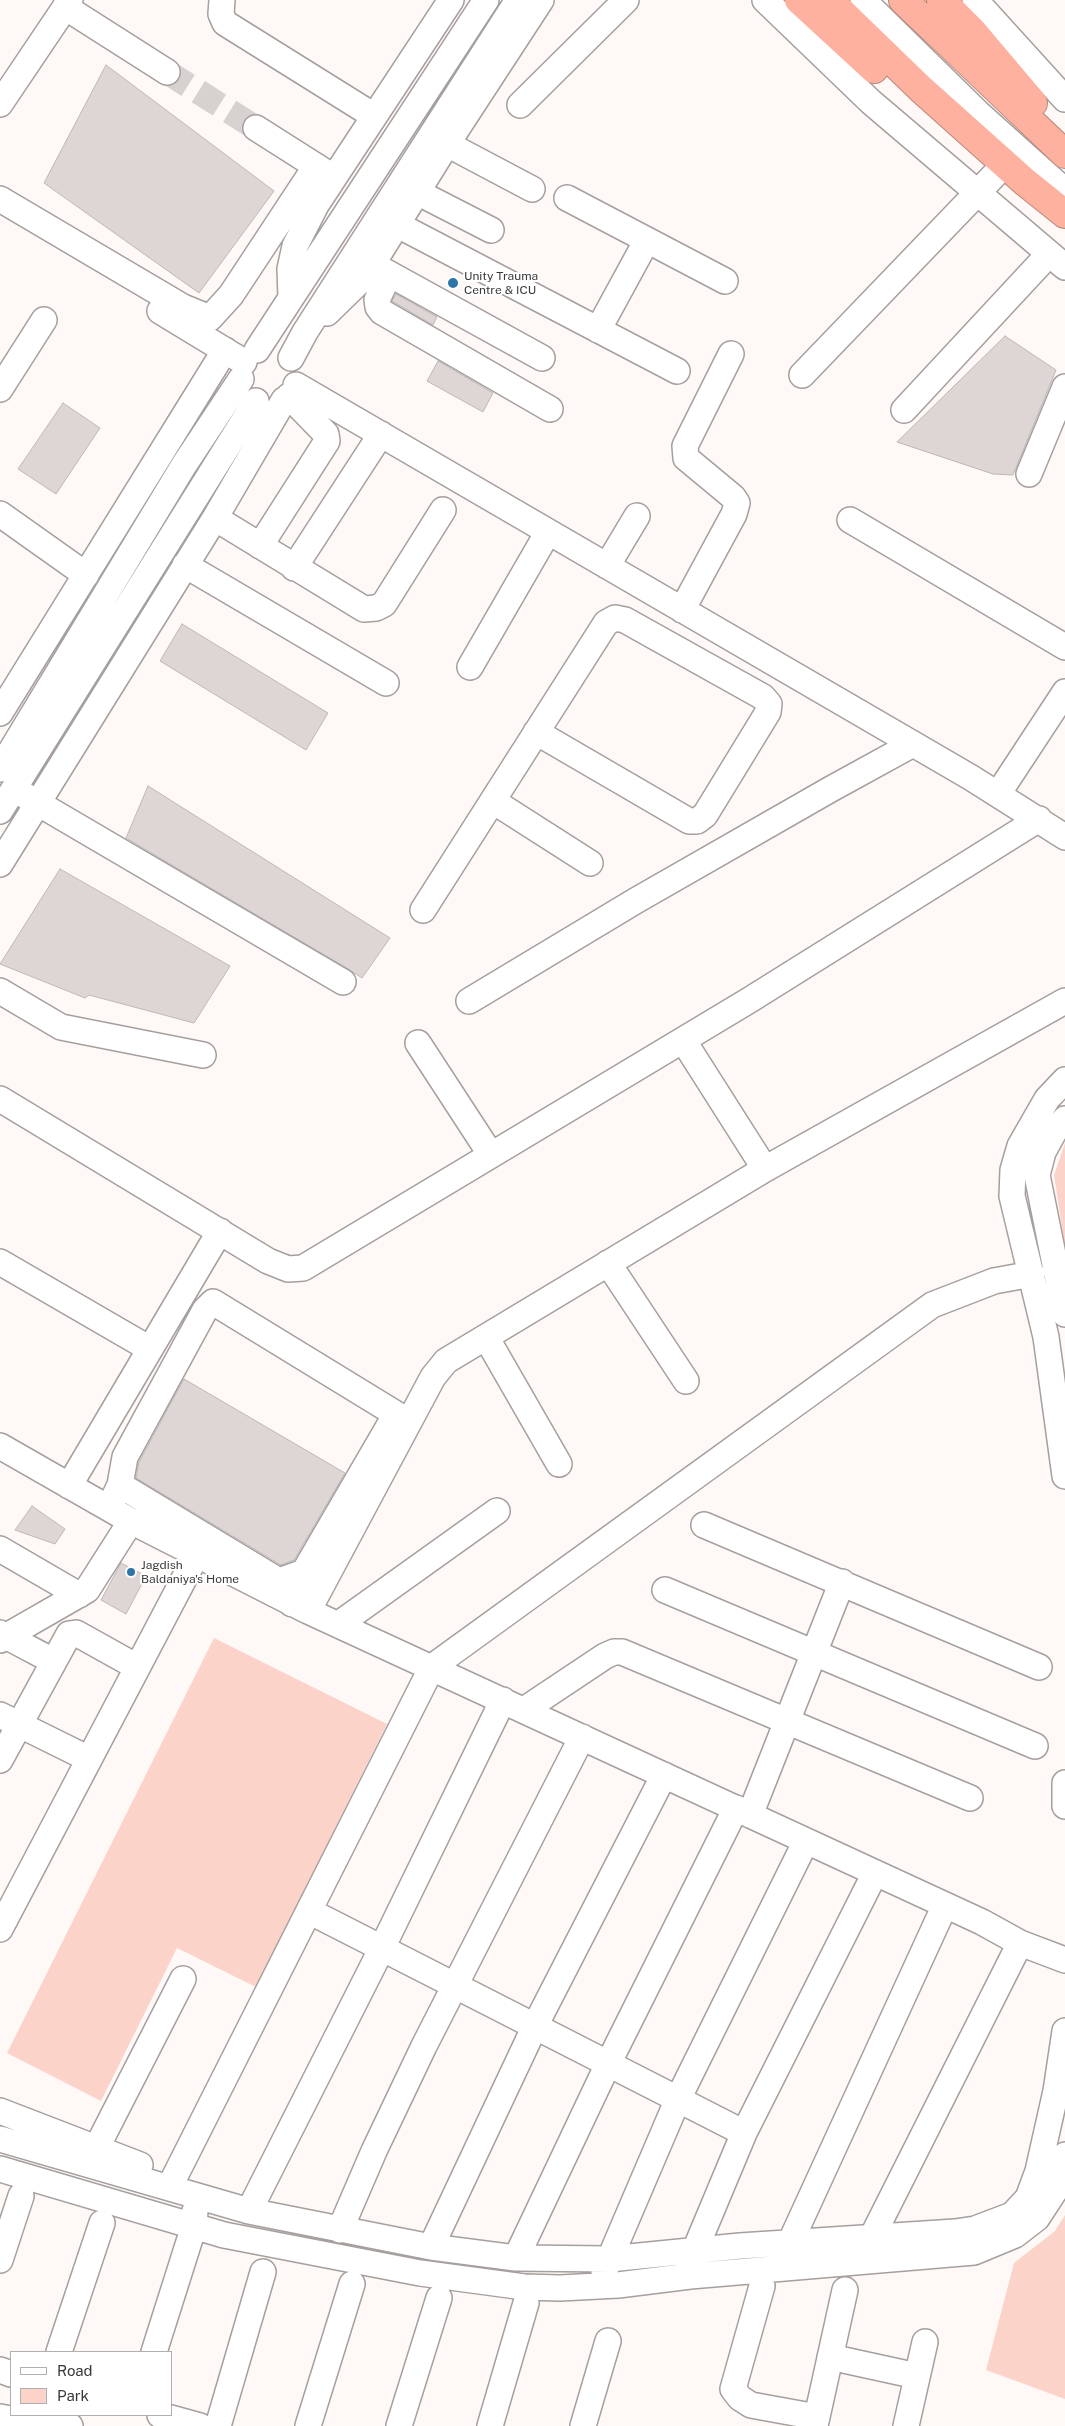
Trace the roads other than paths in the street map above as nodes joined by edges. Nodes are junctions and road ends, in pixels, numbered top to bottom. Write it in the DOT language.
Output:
graph roads {
  1 [pos="222,0"];
  2 [pos="451,0"];
  3 [pos="486,0"];
  4 [pos="518,0"];
  5 [pos="541,0"];
  6 [pos="626,0"];
  7 [pos="765,0"];
  8 [pos="798,0"];
  9 [pos="829,0"];
  10 [pos="863,0"];
  11 [pos="885,0"];
  12 [pos="903,0"];
  13 [pos="941,0"];
  14 [pos="68,4"];
  15 [pos="989,6"];
  16 [pos="166,72"];
  17 [pos="1062,89"];
  18 [pos="0,104"];
  19 [pos="520,105"];
  20 [pos="946,111"];
  21 [pos="374,116"];
  22 [pos="256,128"];
  23 [pos="447,144"];
  24 [pos="1065,153"];
  25 [pos="1005,164"];
  26 [pos="325,172"];
  27 [pos="532,189"];
  28 [pos="1065,191"];
  29 [pos="417,192"];
  30 [pos="978,193"];
  31 [pos="567,198"];
  32 [pos="0,199"];
  33 [pos="0,213"];
  34 [pos="1065,214"];
  35 [pos="396,224"];
  36 [pos="491,230"];
  37 [pos="647,240"];
  38 [pos="1057,260"];
  39 [pos="381,269"];
  40 [pos="725,281"];
  41 [pos="291,298"];
  42 [pos="44,320"];
  43 [pos="598,330"];
  44 [pos="305,332"];
  45 [pos="731,354"];
  46 [pos="291,358"];
  47 [pos="542,358"];
  48 [pos="242,360"];
  49 [pos="677,371"];
  50 [pos="802,375"];
  51 [pos="0,389"];
  52 [pos="1065,389"];
  53 [pos="290,393"];
  54 [pos="256,401"];
  55 [pos="550,409"];
  56 [pos="904,410"];
  57 [pos="381,434"];
  58 [pos="1029,474"];
  59 [pos="443,510"];
  60 [pos="0,514"];
  61 [pos="636,516"];
  62 [pos="215,518"];
  63 [pos="850,520"];
  64 [pos="548,532"];
  65 [pos="260,546"];
  66 [pos="184,564"];
  67 [pos="607,566"];
  68 [pos="294,568"];
  69 [pos="86,574"];
  70 [pos="682,610"];
  71 [pos="727,636"];
  72 [pos="1065,647"];
  73 [pos="470,667"];
  74 [pos="709,667"];
  75 [pos="386,682"];
  76 [pos="1065,692"];
  77 [pos="0,715"];
  78 [pos="24,730"];
  79 [pos="536,732"];
  80 [pos="913,744"];
  81 [pos="6,779"];
  82 [pos="998,794"];
  83 [pos="493,801"];
  84 [pos="38,802"];
  85 [pos="0,811"];
  86 [pos="1039,819"];
  87 [pos="1065,837"];
  88 [pos="590,863"];
  89 [pos="0,864"];
  90 [pos="423,910"];
  91 [pos="343,982"];
  92 [pos="0,990"];
  93 [pos="469,1001"];
  94 [pos="1065,1001"];
  95 [pos="683,1040"];
  96 [pos="418,1043"];
  97 [pos="202,1055"];
  98 [pos="1065,1080"];
  99 [pos="0,1099"];
  100 [pos="1065,1119"];
  101 [pos="491,1155"];
  102 [pos="765,1169"];
  103 [pos="220,1231"];
  104 [pos="608,1263"];
  105 [pos="3,1270"];
  106 [pos="1032,1274"];
  107 [pos="1065,1314"];
  108 [pos="486,1337"];
  109 [pos="150,1349"];
  110 [pos="686,1381"];
  111 [pos="0,1446"];
  112 [pos="559,1464"];
  113 [pos="1065,1476"];
  114 [pos="120,1485"];
  115 [pos="69,1486"];
  116 [pos="108,1508"];
  117 [pos="497,1511"];
  118 [pos="131,1521"];
  119 [pos="704,1525"];
  120 [pos="0,1549"];
  121 [pos="197,1554"];
  122 [pos="304,1572"];
  123 [pos="842,1582"];
  124 [pos="665,1590"];
  125 [pos="80,1595"];
  126 [pos="300,1607"];
  127 [pos="339,1624"];
  128 [pos="2,1636"];
  129 [pos="814,1653"];
  130 [pos="53,1661"];
  131 [pos="138,1667"];
  132 [pos="432,1667"];
  133 [pos="1039,1667"];
  134 [pos="514,1705"];
  135 [pos="9,1720"];
  136 [pos="786,1721"];
  137 [pos="582,1737"];
  138 [pos="1035,1746"];
  139 [pos="89,1759"];
  140 [pos="0,1760"];
  141 [pos="664,1775"];
  142 [pos="1065,1783"];
  143 [pos="970,1798"];
  144 [pos="1065,1806"];
  145 [pos="743,1811"];
  146 [pos="806,1841"];
  147 [pos="875,1873"];
  148 [pos="945,1905"];
  149 [pos="309,1911"];
  150 [pos="0,1928"];
  151 [pos="1020,1943"];
  152 [pos="382,1948"];
  153 [pos="1065,1960"];
  154 [pos="183,1979"];
  155 [pos="455,1985"];
  156 [pos="535,2026"];
  157 [pos="1065,2031"];
  158 [pos="608,2064"];
  159 [pos="678,2099"];
  160 [pos="0,2111"];
  161 [pos="744,2133"];
  162 [pos="0,2139"];
  163 [pos="97,2147"];
  164 [pos="1065,2155"];
  165 [pos="0,2169"];
  166 [pos="173,2180"];
  167 [pos="21,2196"];
  168 [pos="197,2197"];
  169 [pos="249,2211"];
  170 [pos="102,2223"];
  171 [pos="194,2226"];
  172 [pos="340,2230"];
  173 [pos="872,2237"];
  174 [pos="790,2242"];
  175 [pos="431,2247"];
  176 [pos="694,2250"];
  177 [pos="516,2258"];
  178 [pos="609,2259"];
  179 [pos="0,2260"];
  180 [pos="262,2272"];
  181 [pos="352,2284"];
  182 [pos="599,2286"];
  183 [pos="762,2286"];
  184 [pos="845,2290"];
  185 [pos="439,2298"];
  186 [pos="526,2303"];
  187 [pos="608,2341"];
  188 [pos="925,2342"];
  189 [pos="59,2351"];
  190 [pos="154,2351"];
  191 [pos="830,2357"];
  192 [pos="917,2376"];
  193 [pos="35,2416"];
  194 [pos="164,2416"];
  195 [pos="0,2417"];
  196 [pos="816,2422"];
  197 [pos="46,2426"];
  198 [pos="70,2426"];
  199 [pos="200,2426"];
  200 [pos="218,2426"];
  201 [pos="308,2426"];
  202 [pos="399,2426"];
  203 [pos="490,2426"];
  204 [pos="583,2426"];
  205 [pos="906,2426"];
  1 -- 21 [label="street"];
  2 -- 21 [label="street"];
  3 -- 41 [label="street"];
  4 -- 44 [label="street"];
  5 -- 23 [label="street"];
  6 -- 19 [label="street"];
  7 -- 30 [label="street"];
  8 -- 20 [label="highway"];
  9 -- 20 [label="highway"];
  10 -- 28 [label="street"];
  11 -- 24 [label="street"];
  12 -- 24 [label="highway"];
  13 -- 24 [label="highway"];
  14 -- 16 [label="street"];
  14 -- 18 [label="street"];
  15 -- 17 [label="street"];
  20 -- 25 [label="highway"];
  21 -- 26 [label="street"];
  22 -- 26 [label="street"];
  23 -- 27 [label="street"];
  23 -- 29 [label="street"];
  25 -- 30 [label="street"];
  25 -- 34 [label="highway"];
  26 -- 32 [label="street"];
  26 -- 41 [label="street"];
  29 -- 35 [label="street"];
  29 -- 36 [label="street"];
  30 -- 38 [label="street"];
  30 -- 50 [label="street"];
  31 -- 37 [label="street"];
  33 -- 48 [label="street"];
  35 -- 39 [label="street"];
  35 -- 43 [label="street"];
  37 -- 40 [label="street"];
  37 -- 43 [label="street"];
  38 -- 56 [label="street"];
  39 -- 44 [label="street"];
  39 -- 47 [label="street"];
  39 -- 55 [label="street"];
  41 -- 48 [label="street"];
  42 -- 51 [label="street"];
  43 -- 49 [label="street"];
  44 -- 46 [label="street"];
  45 -- 70 [label="street"];
  46 -- 48 [label="street"];
  46 -- 53 [label="street"];
  48 -- 54 [label="street"];
  48 -- 69 [label="street"];
  48 -- 78 [label="street"];
  52 -- 58 [label="street"];
  53 -- 54 [label="street"];
  53 -- 57 [label="street"];
  53 -- 62 [label="street"];
  53 -- 65 [label="street"];
  54 -- 81 [label="street"];
  57 -- 64 [label="street"];
  57 -- 68 [label="street"];
  59 -- 68 [label="street"];
  60 -- 69 [label="street"];
  61 -- 67 [label="street"];
  62 -- 65 [label="street"];
  62 -- 66 [label="street"];
  63 -- 72 [label="street"];
  64 -- 67 [label="street"];
  64 -- 73 [label="street"];
  65 -- 68 [label="street"];
  66 -- 75 [label="street"];
  66 -- 84 [label="street"];
  67 -- 70 [label="street"];
  69 -- 77 [label="street"];
  70 -- 71 [label="street"];
  71 -- 74 [label="street"];
  71 -- 80 [label="street"];
  74 -- 79 [label="street"];
  74 -- 79 [label="street"];
  76 -- 82 [label="street"];
  77 -- 78 [label="street"];
  78 -- 81 [label="street"];
  79 -- 83 [label="street"];
  80 -- 82 [label="street"];
  80 -- 93 [label="street"];
  81 -- 84 [label="street"];
  81 -- 85 [label="street"];
  82 -- 86 [label="street"];
  83 -- 88 [label="street"];
  83 -- 90 [label="street"];
  84 -- 89 [label="street"];
  84 -- 91 [label="street"];
  86 -- 87 [label="street"];
  86 -- 95 [label="street"];
  92 -- 97 [label="street"];
  94 -- 102 [label="street"];
  95 -- 101 [label="street"];
  95 -- 102 [label="street"];
  96 -- 101 [label="street"];
  98 -- 106 [label="street"];
  99 -- 103 [label="street"];
  100 -- 107 [label="street"];
  101 -- 103 [label="street"];
  102 -- 104 [label="street"];
  103 -- 109 [label="street"];
  104 -- 108 [label="street"];
  104 -- 110 [label="street"];
  105 -- 109 [label="street"];
  106 -- 113 [label="street"];
  106 -- 132 [label="street"];
  108 -- 112 [label="street"];
  108 -- 126 [label="street"];
  109 -- 115 [label="street"];
  111 -- 115 [label="street"];
  114 -- 116 [label="street"];
  114 -- 122 [label="street"];
  114 -- 122 [label="street"];
  115 -- 116 [label="street"];
  116 -- 118 [label="street"];
  117 -- 127 [label="street"];
  118 -- 121 [label="street"];
  118 -- 125 [label="street"];
  119 -- 123 [label="street"];
  120 -- 125 [label="street"];
  121 -- 126 [label="street"];
  121 -- 131 [label="street"];
  122 -- 126 [label="street"];
  123 -- 129 [label="street"];
  123 -- 133 [label="street"];
  124 -- 129 [label="street"];
  125 -- 128 [label="street"];
  126 -- 127 [label="street"];
  127 -- 132 [label="street"];
  128 -- 130 [label="street"];
  129 -- 136 [label="street"];
  129 -- 138 [label="street"];
  130 -- 131 [label="street"];
  130 -- 135 [label="street"];
  131 -- 139 [label="street"];
  132 -- 134 [label="street"];
  132 -- 149 [label="street"];
  134 -- 136 [label="street"];
  134 -- 137 [label="street"];
  134 -- 152 [label="street"];
  135 -- 139 [label="street"];
  135 -- 140 [label="street"];
  136 -- 143 [label="street"];
  136 -- 145 [label="street"];
  137 -- 141 [label="street"];
  137 -- 155 [label="street"];
  139 -- 150 [label="street"];
  141 -- 145 [label="street"];
  141 -- 156 [label="street"];
  142 -- 144 [label="street"];
  145 -- 146 [label="street"];
  145 -- 158 [label="street"];
  146 -- 147 [label="street"];
  146 -- 159 [label="street"];
  147 -- 148 [label="street"];
  147 -- 161 [label="street"];
  148 -- 151 [label="street"];
  148 -- 174 [label="street"];
  149 -- 152 [label="street"];
  149 -- 166 [label="street"];
  151 -- 153 [label="street"];
  151 -- 173 [label="street"];
  152 -- 155 [label="street"];
  152 -- 169 [label="street"];
  154 -- 163 [label="street"];
  155 -- 156 [label="street"];
  155 -- 172 [label="street"];
  156 -- 158 [label="street"];
  156 -- 175 [label="street"];
  157 -- 173 [label="street"];
  158 -- 159 [label="street"];
  158 -- 177 [label="street"];
  159 -- 161 [label="street"];
  159 -- 178 [label="street"];
  160 -- 163 [label="street"];
  161 -- 176 [label="street"];
  162 -- 168 [label="street"];
  163 -- 166 [label="street"];
  164 -- 182 [label="street"];
  165 -- 171 [label="street"];
  166 -- 168 [label="street"];
  167 -- 179 [label="street"];
  168 -- 169 [label="street"];
  168 -- 171 [label="street"];
  169 -- 172 [label="street"];
  170 -- 189 [label="street"];
  171 -- 182 [label="street"];
  171 -- 190 [label="street"];
  172 -- 175 [label="street"];
  173 -- 174 [label="street"];
  174 -- 176 [label="street"];
  175 -- 177 [label="street"];
  176 -- 178 [label="street"];
  177 -- 178 [label="street"];
  178 -- 182 [label="street"];
  180 -- 200 [label="street"];
  181 -- 201 [label="street"];
  183 -- 196 [label="street"];
  184 -- 191 [label="street"];
  185 -- 202 [label="street"];
  186 -- 203 [label="street"];
  187 -- 204 [label="street"];
  188 -- 192 [label="street"];
  191 -- 192 [label="street"];
  191 -- 196 [label="street"];
  192 -- 205 [label="street"];
  193 -- 198 [label="street"];
  194 -- 199 [label="street"];
  195 -- 197 [label="street"];
}
